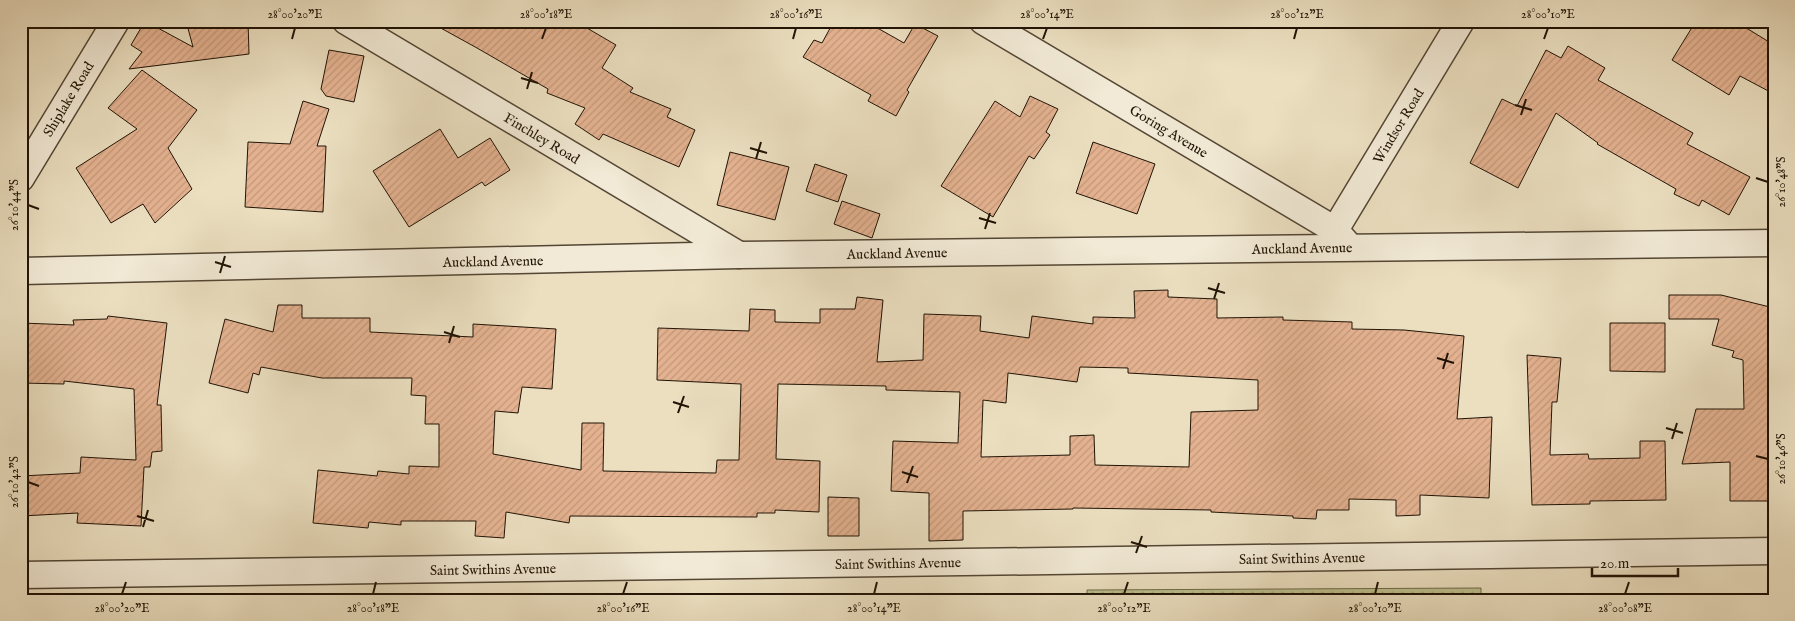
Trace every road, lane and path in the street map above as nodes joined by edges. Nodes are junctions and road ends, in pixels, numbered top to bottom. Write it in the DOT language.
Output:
graph roads {
  1 [pos="116,21"];
  2 [pos="346,21"];
  3 [pos="983,21"];
  4 [pos="1461,21"];
  5 [pos="21,178"];
  6 [pos="1342,239"];
  7 [pos="1774,243"];
  8 [pos="739,255"];
  9 [pos="21,272"];
  10 [pos="1774,552"];
  11 [pos="21,575"];
  1 -- 5 [label="street, Shiplake Road"];
  2 -- 8 [label="street, Finchley Road"];
  3 -- 6 [label="street, Goring Avenue"];
  4 -- 6 [label="street, Windsor Road"];
  6 -- 7 [label="street, Auckland Avenue"];
  6 -- 8 [label="street, Auckland Avenue"];
  8 -- 9 [label="street, Auckland Avenue"];
  10 -- 11 [label="street, Saint Swithins Avenue"];
}
